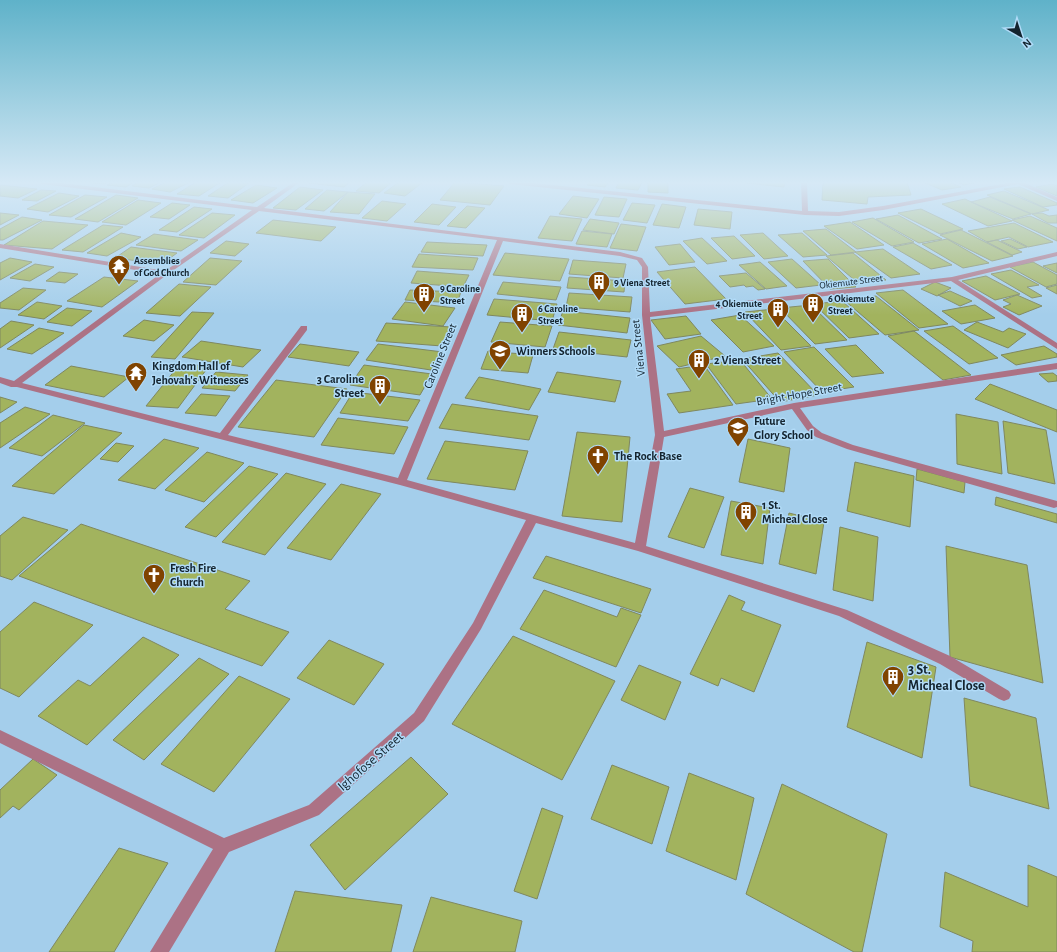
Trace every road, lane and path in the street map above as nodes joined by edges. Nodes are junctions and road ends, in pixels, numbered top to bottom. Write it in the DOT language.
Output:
graph roads {
  1 [pos="234,226"];
  2 [pos="407,226"];
  3 [pos="501,239"];
  4 [pos="0,246"];
  5 [pos="1057,254"];
  6 [pos="166,272"];
  7 [pos="952,279"];
  8 [pos="646,315"];
  9 [pos="304,328"];
  10 [pos="1057,347"];
  11 [pos="1057,366"];
  12 [pos="0,380"];
  13 [pos="14,385"];
  14 [pos="794,406"];
  15 [pos="660,435"];
  16 [pos="222,437"];
  17 [pos="401,482"];
  18 [pos="1054,504"];
  19 [pos="532,518"];
  20 [pos="640,548"];
  21 [pos="1004,695"];
  22 [pos="0,736"];
  23 [pos="224,846"];
  24 [pos="159,952"];
  1 -- 6 [label="street"];
  2 -- 3 [label="street"];
  3 -- 8 [label="street, Viena Street"];
  3 -- 17 [label="street, Caroline Street"];
  4 -- 6 [label="street"];
  5 -- 7 [label="street, Okiemute Street"];
  6 -- 13 [label="street"];
  7 -- 8 [label="street, Okiemute Street"];
  7 -- 10 [label="street"];
  8 -- 15 [label="street, Viena Street"];
  9 -- 16 [label="street"];
  11 -- 14 [label="street, Bright Hope Street"];
  12 -- 13 [label="street"];
  13 -- 16 [label="street"];
  14 -- 15 [label="street, Bright Hope Street"];
  14 -- 18 [label="street"];
  15 -- 20 [label="street"];
  16 -- 17 [label="street"];
  17 -- 19 [label="street"];
  19 -- 20 [label="street"];
  19 -- 23 [label="street, Ighofose Street"];
  20 -- 21 [label="street"];
  22 -- 23 [label="street"];
  23 -- 24 [label="street"];
}
